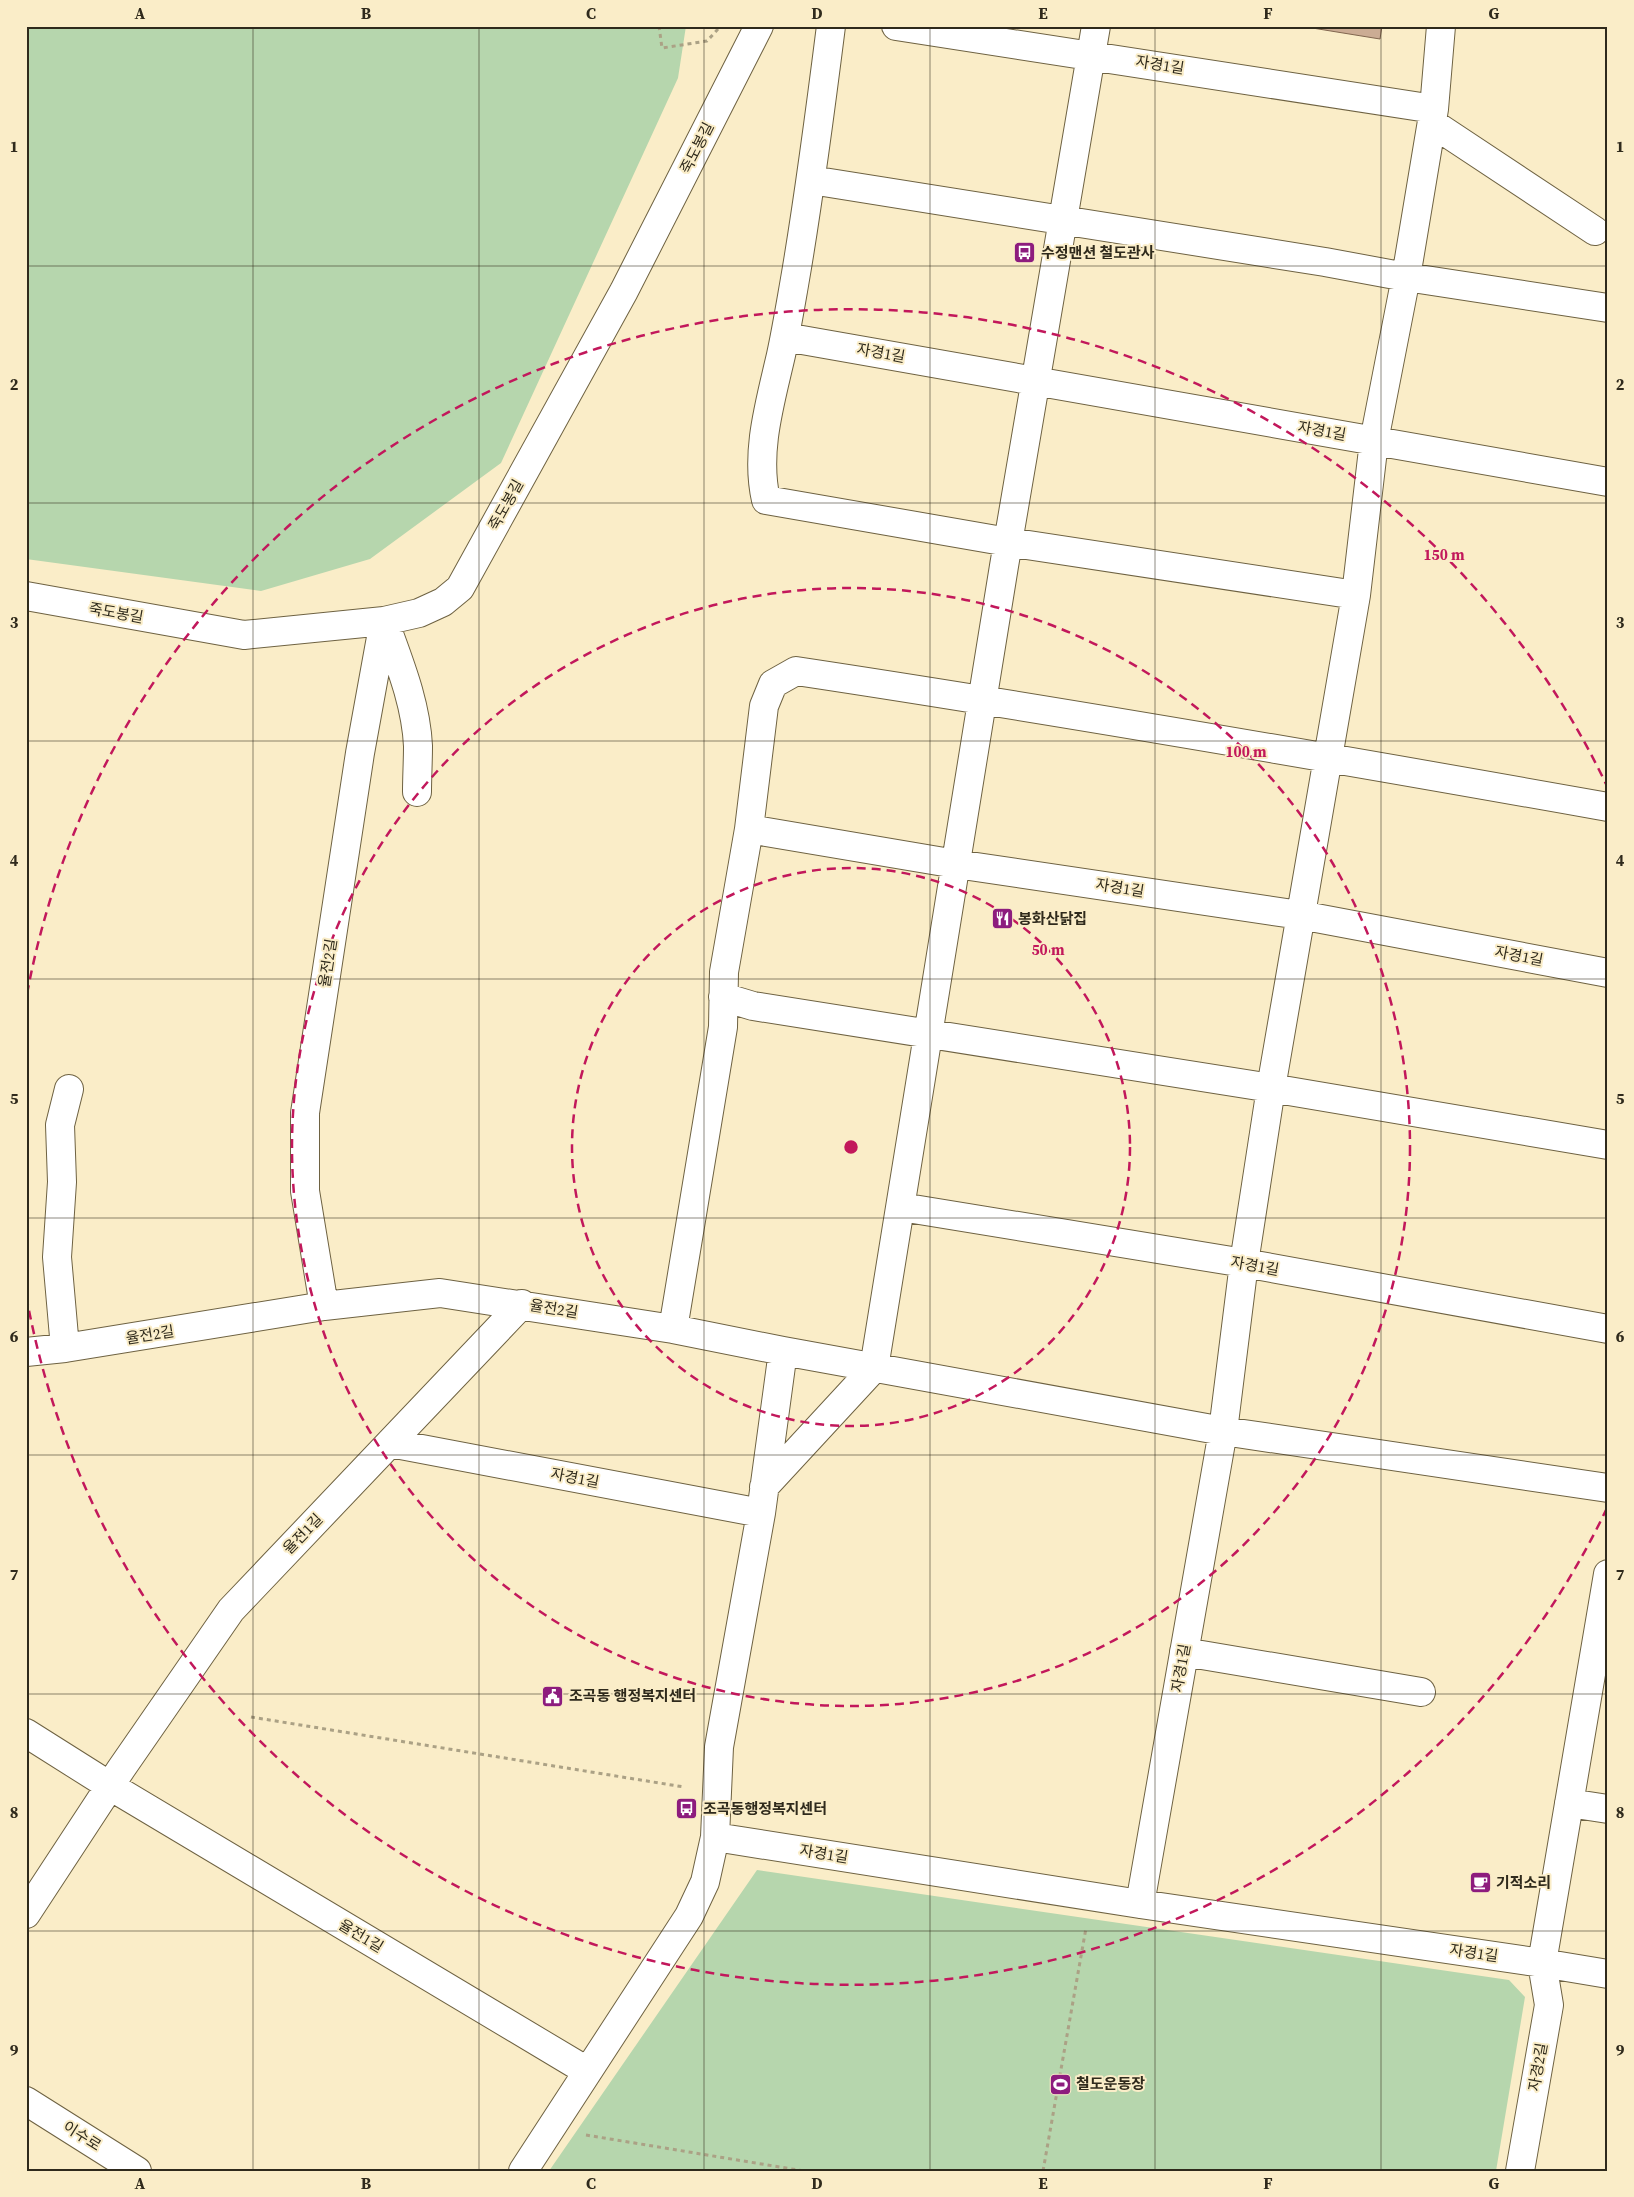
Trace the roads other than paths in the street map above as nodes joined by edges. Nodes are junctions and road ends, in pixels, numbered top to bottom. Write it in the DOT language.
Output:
graph roads {
  1 [pos="760,26"];
  2 [pos="831,26"];
  3 [pos="896,26"];
  4 [pos="1096,26"];
  5 [pos="1441,26"];
  6 [pos="1093,55"];
  7 [pos="1433,116"];
  8 [pos="811,180"];
  9 [pos="1064,220"];
  10 [pos="1595,231"];
  11 [pos="1406,277"];
  12 [pos="1608,308"];
  13 [pos="785,337"];
  14 [pos="1037,380"];
  15 [pos="1374,441"];
  16 [pos="1608,482"];
  17 [pos="1008,542"];
  18 [pos="1356,595"];
  19 [pos="26,596"];
  20 [pos="384,621"];
  21 [pos="983,699"];
  22 [pos="1327,757"];
  23 [pos="417,792"];
  24 [pos="1608,807"];
  25 [pos="749,830"];
  26 [pos="956,864"];
  27 [pos="1300,915"];
  28 [pos="1608,973"];
  29 [pos="723,998"];
  30 [pos="929,1033"];
  31 [pos="1271,1088"];
  32 [pos="68,1089"];
  33 [pos="1608,1145"];
  34 [pos="900,1207"];
  35 [pos="1244,1263"];
  36 [pos="522,1304"];
  37 [pos="324,1306"];
  38 [pos="673,1328"];
  39 [pos="1608,1329"];
  40 [pos="66,1348"];
  41 [pos="26,1352"];
  42 [pos="783,1352"];
  43 [pos="874,1368"];
  44 [pos="1223,1431"];
  45 [pos="390,1443"];
  46 [pos="1608,1488"];
  47 [pos="762,1500"];
  48 [pos="1608,1574"];
  49 [pos="1601,1651"];
  50 [pos="1184,1652"];
  51 [pos="1421,1692"];
  52 [pos="26,1733"];
  53 [pos="110,1786"];
  54 [pos="1569,1803"];
  55 [pos="1608,1809"];
  56 [pos="715,1837"];
  57 [pos="1140,1904"];
  58 [pos="26,1914"];
  59 [pos="1542,1963"];
  60 [pos="1608,1974"];
  61 [pos="587,2070"];
  62 [pos="26,2100"];
  63 [pos="137,2171"];
  64 [pos="523,2171"];
  65 [pos="1520,2171"];
  1 -- 20 [label="street, 죽도봉길"];
  2 -- 8 [label="street"];
  3 -- 6 [label="street, 자경1길"];
  4 -- 6 [label="street"];
  5 -- 7 [label="street"];
  6 -- 7 [label="street, 자경1길"];
  6 -- 9 [label="street"];
  7 -- 10 [label="street"];
  7 -- 11 [label="street, 자경1길"];
  8 -- 9 [label="street"];
  8 -- 13 [label="street"];
  9 -- 11 [label="street"];
  9 -- 14 [label="street"];
  11 -- 12 [label="street"];
  11 -- 15 [label="street, 자경1길"];
  13 -- 14 [label="street, 자경1길"];
  13 -- 17 [label="street"];
  14 -- 15 [label="street, 자경1길"];
  14 -- 17 [label="street"];
  15 -- 16 [label="street, 자경1길"];
  15 -- 18 [label="street, 자경1길"];
  17 -- 18 [label="street"];
  17 -- 21 [label="street"];
  18 -- 22 [label="street, 자경1길"];
  19 -- 20 [label="street, 죽도봉길"];
  20 -- 23 [label="street"];
  20 -- 37 [label="street, 율전2길"];
  21 -- 22 [label="street"];
  21 -- 25 [label="street"];
  21 -- 26 [label="street"];
  22 -- 24 [label="street"];
  22 -- 27 [label="street, 자경1길"];
  25 -- 26 [label="street, 자경1길"];
  25 -- 29 [label="street"];
  26 -- 27 [label="street, 자경1길"];
  26 -- 30 [label="street"];
  27 -- 28 [label="street, 자경1길"];
  27 -- 31 [label="street, 자경1길"];
  29 -- 30 [label="street"];
  29 -- 38 [label="street"];
  30 -- 31 [label="street"];
  30 -- 34 [label="street"];
  31 -- 33 [label="street"];
  31 -- 35 [label="street, 자경1길"];
  32 -- 40 [label="street"];
  34 -- 35 [label="street, 자경1길"];
  34 -- 43 [label="street"];
  35 -- 39 [label="street, 자경1길"];
  35 -- 44 [label="street, 자경1길"];
  36 -- 37 [label="street, 율전2길"];
  36 -- 38 [label="street, 율전2길"];
  36 -- 45 [label="street, 율전1길"];
  37 -- 40 [label="street, 율전2길"];
  38 -- 42 [label="street, 율전2길"];
  40 -- 41 [label="street, 율전2길"];
  42 -- 43 [label="street"];
  42 -- 47 [label="street"];
  43 -- 44 [label="street"];
  43 -- 47 [label="street"];
  44 -- 46 [label="street"];
  44 -- 50 [label="street, 자경1길"];
  45 -- 47 [label="street, 자경1길"];
  45 -- 53 [label="street, 율전1길"];
  47 -- 56 [label="street"];
  48 -- 49 [label="street, 자경2길"];
  49 -- 54 [label="street, 자경2길"];
  50 -- 51 [label="street"];
  50 -- 57 [label="street, 자경1길"];
  52 -- 53 [label="street, 율전1길"];
  53 -- 58 [label="street"];
  53 -- 61 [label="street, 율전1길"];
  54 -- 55 [label="street"];
  54 -- 59 [label="street, 자경2길"];
  56 -- 57 [label="street, 자경1길"];
  56 -- 61 [label="street"];
  57 -- 59 [label="street, 자경1길"];
  59 -- 60 [label="street"];
  59 -- 65 [label="street, 자경2길"];
  61 -- 64 [label="street"];
  62 -- 63 [label="street, 이수로"];
}
